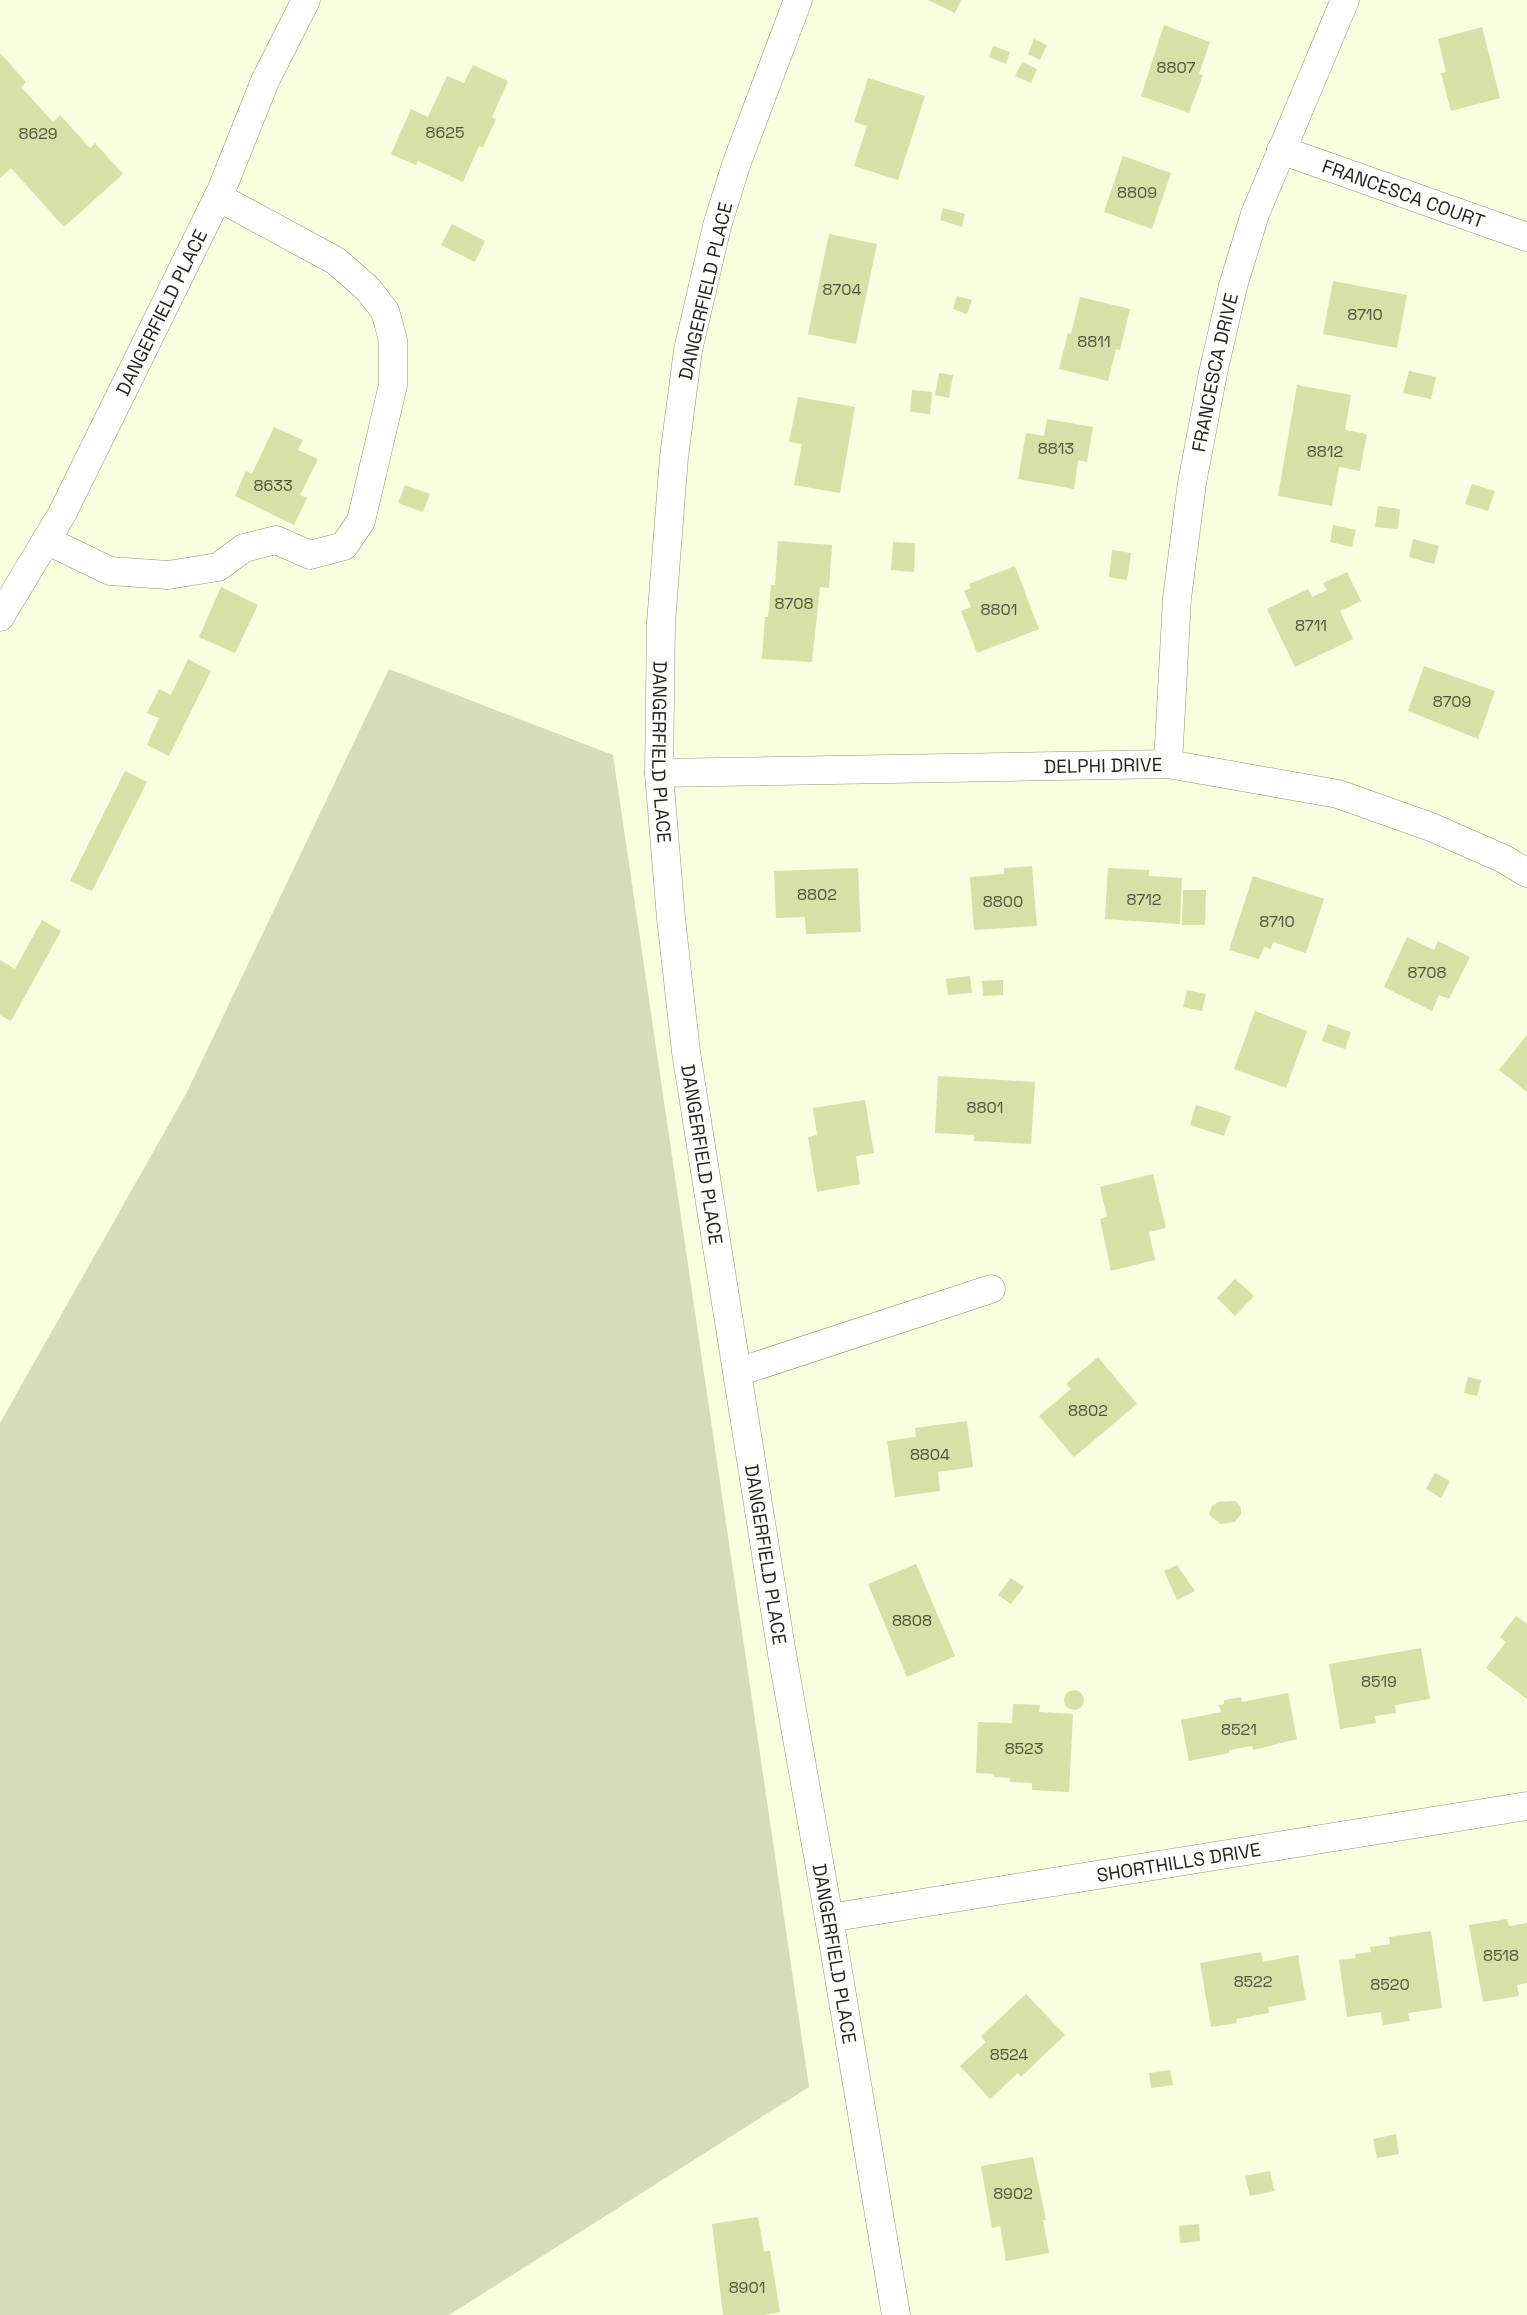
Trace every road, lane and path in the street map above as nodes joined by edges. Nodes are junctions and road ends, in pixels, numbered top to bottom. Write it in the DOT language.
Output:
graph roads {
  1 [pos="306,0"];
  2 [pos="798,0"];
  3 [pos="1346,0"];
  4 [pos="1281,150"];
  5 [pos="218,197"];
  6 [pos="1527,237"];
  7 [pos="46,540"];
  8 [pos="0,617"];
  9 [pos="1168,764"];
  10 [pos="659,773"];
  11 [pos="1527,873"];
  12 [pos="991,1289"];
  13 [pos="738,1372"];
  14 [pos="1527,1806"];
  15 [pos="829,1918"];
  16 [pos="896,2315"];
  1 -- 5 [label="street, DANGERFIELD PLACE"];
  2 -- 10 [label="street, DANGERFIELD PLACE"];
  3 -- 4 [label="street, FRANCESCA DRIVE"];
  4 -- 6 [label="street, FRANCESCA COURT"];
  4 -- 9 [label="street, FRANCESCA DRIVE"];
  5 -- 7 [label="street, DANGERFIELD PLACE"];
  5 -- 7 [label="street"];
  7 -- 8 [label="street, DANGERFIELD PLACE"];
  9 -- 10 [label="street, DELPHI DRIVE"];
  9 -- 11 [label="street, DELPHI DRIVE"];
  10 -- 13 [label="street, DANGERFIELD PLACE"];
  12 -- 13 [label="street"];
  13 -- 15 [label="street, DANGERFIELD PLACE"];
  14 -- 15 [label="street, SHORTHILLS DRIVE"];
  15 -- 16 [label="street, DANGERFIELD PLACE"];
}
